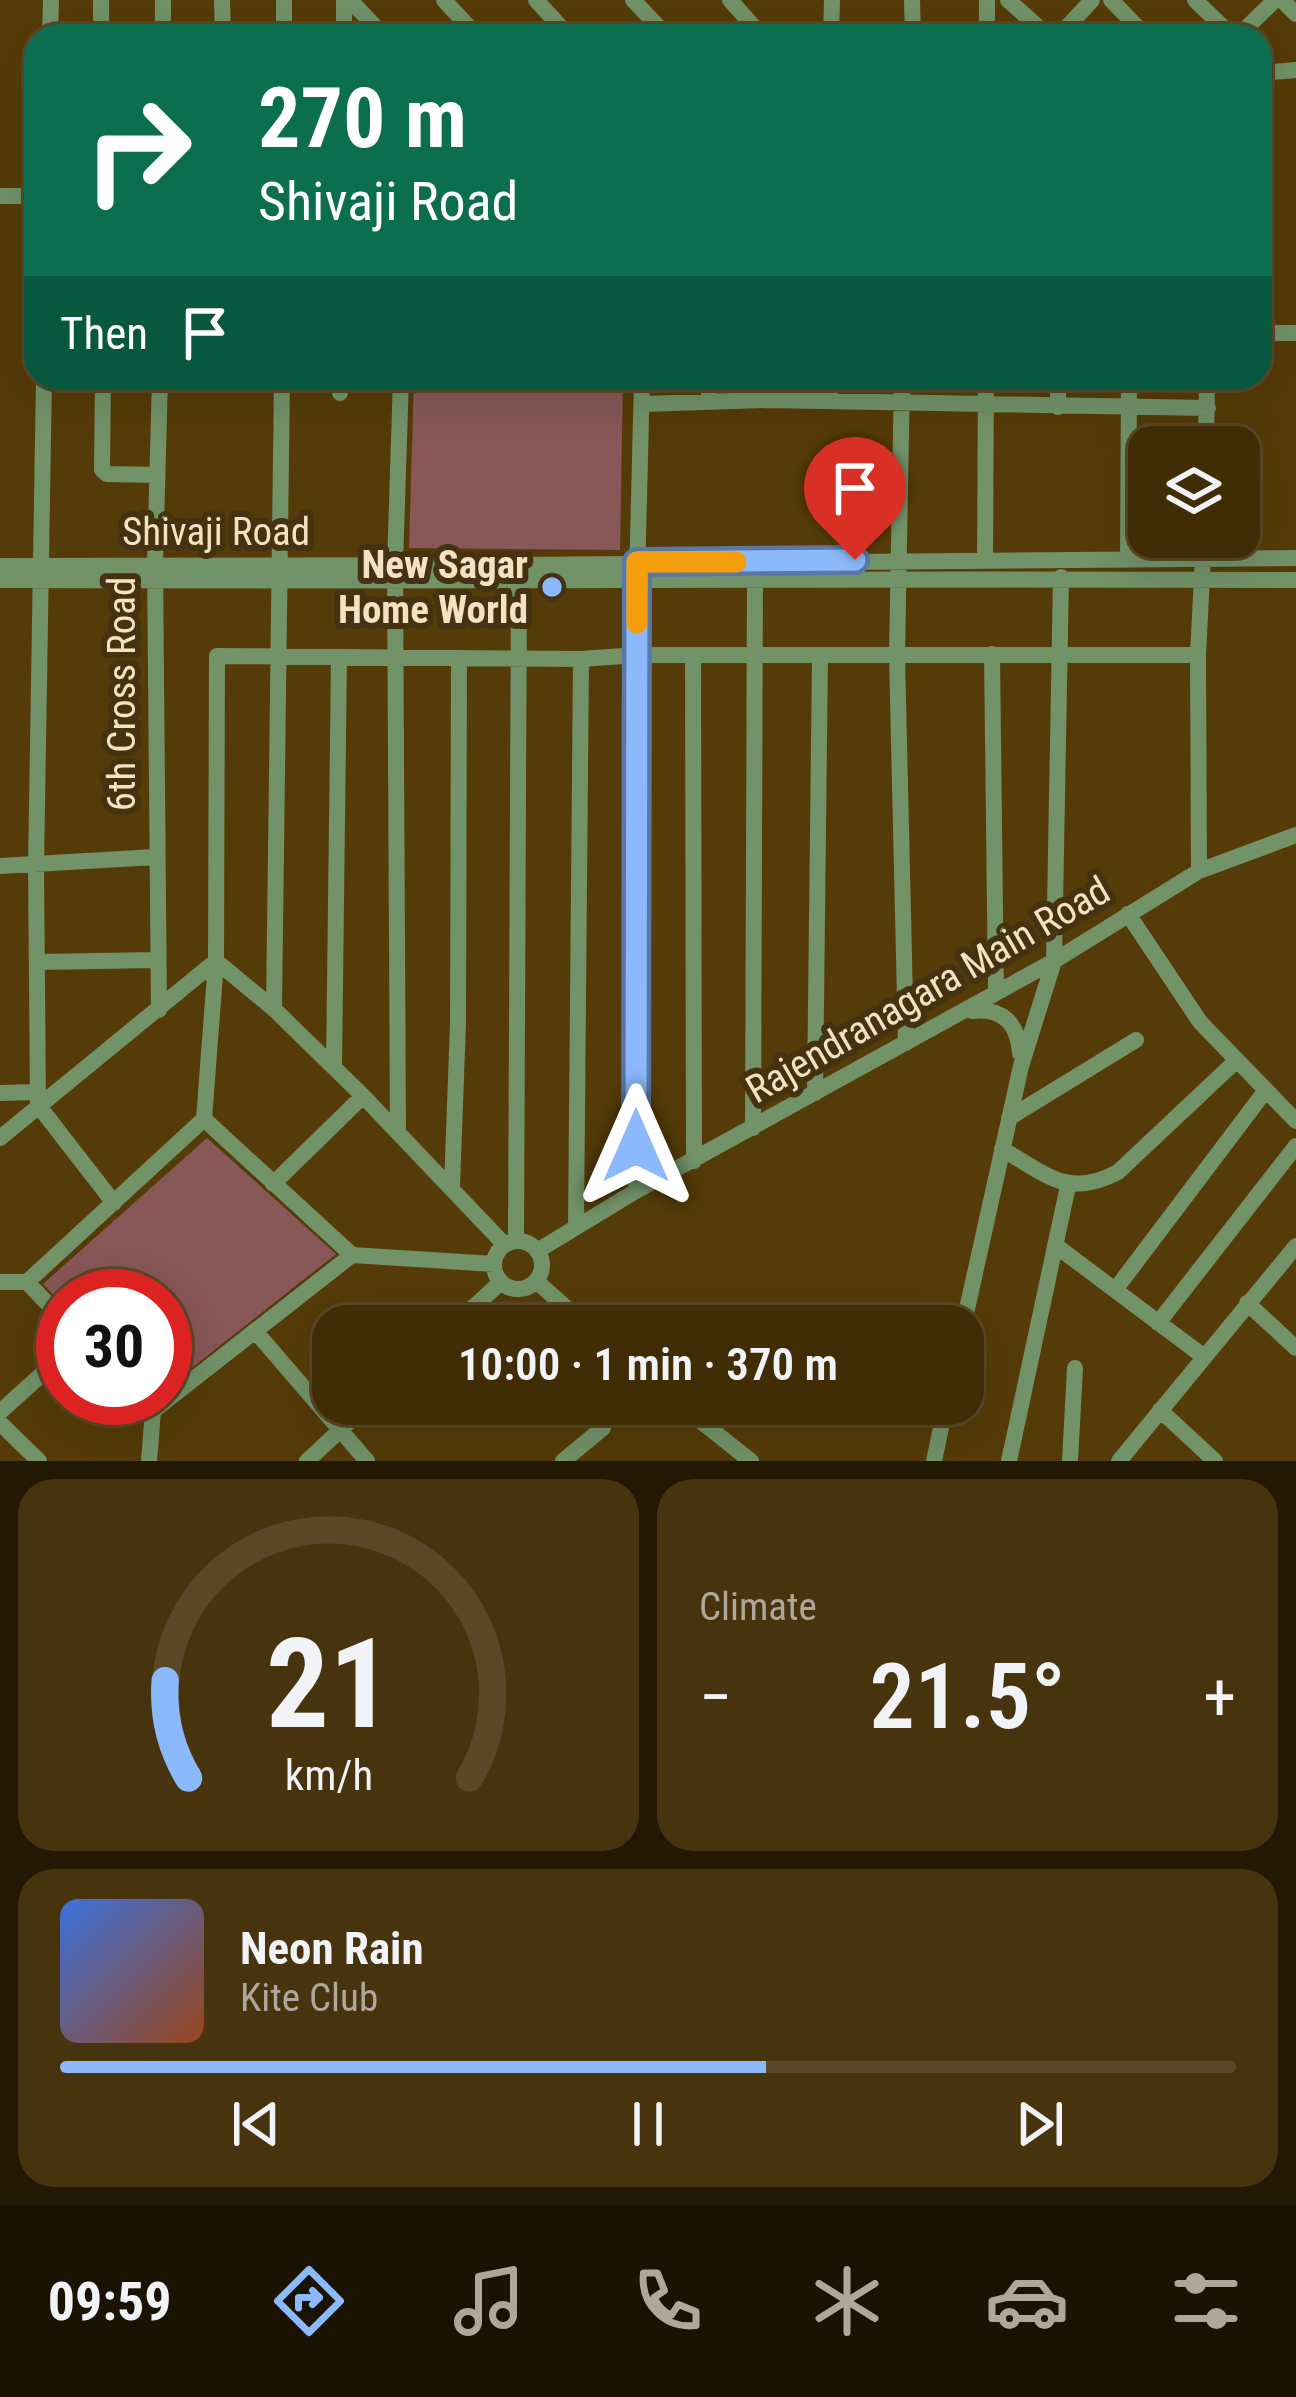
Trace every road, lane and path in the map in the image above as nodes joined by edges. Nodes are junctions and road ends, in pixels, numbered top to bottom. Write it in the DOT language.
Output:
graph roads {
  1 [pos="347,0"];
  2 [pos="443,0"];
  3 [pos="536,0"];
  4 [pos="633,0"];
  5 [pos="730,0"];
  6 [pos="1007,0"];
  7 [pos="1092,0"];
  8 [pos="1111,0"];
  9 [pos="1195,0"];
  10 [pos="1279,0"];
  11 [pos="1296,14"];
  12 [pos="372,24"];
  13 [pos="466,24"];
  14 [pos="558,24"];
  15 [pos="656,24"];
  16 [pos="751,24"];
  17 [pos="1034,24"];
  18 [pos="1070,24"];
  19 [pos="1134,24"];
  20 [pos="1222,24"];
  21 [pos="1250,24"];
  22 [pos="44,390"];
  23 [pos="104,390"];
  24 [pos="160,390"];
  25 [pos="282,390"];
  26 [pos="401,390"];
  27 [pos="642,390"];
  28 [pos="709,390"];
  29 [pos="766,390"];
  30 [pos="830,390"];
  31 [pos="902,390"];
  32 [pos="986,390"];
  33 [pos="1058,390"];
  34 [pos="1129,390"];
  35 [pos="1207,390"];
  36 [pos="709,400"];
  37 [pos="766,400"];
  38 [pos="830,401"];
  39 [pos="642,404"];
  40 [pos="901,406"];
  41 [pos="986,406"];
  42 [pos="1058,407"];
  43 [pos="1129,407"];
  44 [pos="1208,408"];
  45 [pos="1208,426"];
  46 [pos="157,475"];
  47 [pos="1166,558"];
  48 [pos="1203,558"];
  49 [pos="1260,558"];
  50 [pos="1296,558"];
  51 [pos="1128,559"];
  52 [pos="985,560"];
  53 [pos="0,566"];
  54 [pos="897,568"];
  55 [pos="637,570"];
  56 [pos="155,572"];
  57 [pos="279,572"];
  58 [pos="394,572"];
  59 [pos="42,573"];
  60 [pos="519,574"];
  61 [pos="1061,577"];
  62 [pos="754,578"];
  63 [pos="1202,579"];
  64 [pos="0,580"];
  65 [pos="1296,580"];
  66 [pos="992,654"];
  67 [pos="637,655"];
  68 [pos="1061,655"];
  69 [pos="1198,655"];
  70 [pos="693,656"];
  71 [pos="820,656"];
  72 [pos="897,656"];
  73 [pos="278,657"];
  74 [pos="339,657"];
  75 [pos="395,657"];
  76 [pos="754,657"];
  77 [pos="459,658"];
  78 [pos="518,658"];
  79 [pos="580,659"];
  80 [pos="1296,835"];
  81 [pos="155,857"];
  82 [pos="0,866"];
  83 [pos="36,866"];
  84 [pos="1199,871"];
  85 [pos="1128,914"];
  86 [pos="158,960"];
  87 [pos="216,961"];
  88 [pos="1054,961"];
  89 [pos="38,962"];
  90 [pos="996,993"];
  91 [pos="159,1010"];
  92 [pos="274,1010"];
  93 [pos="961,1012"];
  94 [pos="1136,1040"];
  95 [pos="906,1043"];
  96 [pos="1237,1060"];
  97 [pos="1021,1066"];
  98 [pos="334,1067"];
  99 [pos="1267,1090"];
  100 [pos="0,1093"];
  101 [pos="815,1093"];
  102 [pos="363,1096"];
  103 [pos="38,1098"];
  104 [pos="1009,1118"];
  105 [pos="204,1119"];
  106 [pos="1296,1121"];
  107 [pos="753,1128"];
  108 [pos="398,1133"];
  109 [pos="0,1138"];
  110 [pos="1296,1146"];
  111 [pos="1002,1150"];
  112 [pos="694,1161"];
  113 [pos="273,1184"];
  114 [pos="452,1186"];
  115 [pos="1068,1186"];
  116 [pos="636,1191"];
  117 [pos="114,1203"];
  118 [pos="576,1227"];
  119 [pos="510,1243"];
  120 [pos="1055,1244"];
  121 [pos="1295,1249"];
  122 [pos="537,1251"];
  123 [pos="352,1255"];
  124 [pos="497,1273"];
  125 [pos="536,1281"];
  126 [pos="0,1282"];
  127 [pos="27,1282"];
  128 [pos="1115,1290"];
  129 [pos="36,1292"];
  130 [pos="1247,1303"];
  131 [pos="470,1305"];
  132 [pos="563,1305"];
  133 [pos="968,1305"];
  134 [pos="1158,1323"];
  135 [pos="255,1331"];
  136 [pos="1292,1337"];
  137 [pos="1203,1356"];
  138 [pos="1075,1368"];
  139 [pos="192,1374"];
  140 [pos="36,1379"];
  141 [pos="1160,1410"];
  142 [pos="0,1412"];
  143 [pos="0,1423"];
  144 [pos="148,1425"];
  145 [pos="346,1425"];
  146 [pos="706,1425"];
  147 [pos="942,1425"];
  148 [pos="604,1428"];
  149 [pos="340,1431"];
  150 [pos="39,1461"];
  151 [pos="149,1461"];
  152 [pos="307,1461"];
  153 [pos="367,1461"];
  154 [pos="563,1461"];
  155 [pos="751,1461"];
  156 [pos="934,1461"];
  157 [pos="1010,1461"];
  158 [pos="1070,1461"];
  159 [pos="1119,1461"];
  160 [pos="1215,1461"];
  1 -- 12 [label="street"];
  2 -- 13 [label="street"];
  3 -- 14 [label="street"];
  4 -- 15 [label="street"];
  5 -- 16 [label="street"];
  6 -- 17 [label="street"];
  7 -- 18 [label="street"];
  8 -- 19 [label="street"];
  9 -- 20 [label="street"];
  10 -- 11 [label="street"];
  10 -- 21 [label="street"];
  22 -- 59 [label="street"];
  23 -- 46 [label="street"];
  24 -- 46 [label="street, 6th Cross Road"];
  25 -- 57 [label="street"];
  26 -- 58 [label="street"];
  27 -- 39 [label="street"];
  28 -- 36 [label="street"];
  29 -- 37 [label="street"];
  30 -- 38 [label="street"];
  31 -- 40 [label="street"];
  32 -- 41 [label="street"];
  33 -- 42 [label="street"];
  34 -- 43 [label="street"];
  35 -- 44 [label="street"];
  36 -- 37 [label="street"];
  36 -- 39 [label="street"];
  37 -- 38 [label="street"];
  38 -- 40 [label="street"];
  39 -- 55 [label="street"];
  40 -- 41 [label="street"];
  40 -- 54 [label="street"];
  41 -- 42 [label="street"];
  41 -- 52 [label="street"];
  42 -- 43 [label="street"];
  43 -- 44 [label="street"];
  43 -- 51 [label="street"];
  44 -- 45 [label="street"];
  46 -- 56 [label="street, 6th Cross Road"];
  47 -- 51 [label="street, Shivaji Road"];
  48 -- 63 [label="street"];
  49 -- 50 [label="street, Shivaji Road"];
  51 -- 52 [label="street, Shivaji Road"];
  52 -- 54 [label="street, Shivaji Road"];
  53 -- 59 [label="street, Shivaji Road"];
  54 -- 55 [label="street, Shivaji Road"];
  54 -- 61 [label="street"];
  54 -- 62 [label="street"];
  54 -- 72 [label="street"];
  55 -- 60 [label="street, Shivaji Road"];
  55 -- 62 [label="street"];
  55 -- 67 [label="street"];
  56 -- 57 [label="street, Shivaji Road"];
  56 -- 59 [label="street, Shivaji Road"];
  56 -- 81 [label="street, 6th Cross Road"];
  57 -- 58 [label="street, Shivaji Road"];
  57 -- 73 [label="street"];
  58 -- 60 [label="street, Shivaji Road"];
  58 -- 75 [label="street"];
  59 -- 64 [label="street"];
  59 -- 83 [label="street"];
  60 -- 78 [label="street"];
  61 -- 63 [label="street"];
  61 -- 68 [label="street"];
  62 -- 76 [label="street"];
  63 -- 65 [label="street"];
  63 -- 69 [label="street"];
  66 -- 68 [label="street"];
  66 -- 72 [label="street"];
  66 -- 90 [label="street"];
  67 -- 70 [label="street"];
  67 -- 79 [label="street"];
  67 -- 116 [label="street"];
  68 -- 69 [label="street"];
  68 -- 88 [label="street"];
  69 -- 84 [label="street"];
  70 -- 76 [label="street"];
  70 -- 112 [label="street"];
  71 -- 72 [label="street"];
  71 -- 76 [label="street"];
  71 -- 101 [label="street"];
  72 -- 95 [label="street"];
  73 -- 74 [label="street"];
  73 -- 87 [label="street"];
  73 -- 92 [label="street"];
  74 -- 75 [label="street"];
  74 -- 98 [label="street"];
  75 -- 77 [label="street"];
  75 -- 108 [label="street"];
  76 -- 107 [label="street"];
  77 -- 78 [label="street"];
  77 -- 114 [label="street"];
  78 -- 79 [label="street"];
  78 -- 119 [label="street"];
  79 -- 118 [label="street"];
  80 -- 84 [label="street, Rajendranagara Main Road"];
  81 -- 83 [label="street"];
  81 -- 86 [label="street, 6th Cross Road"];
  82 -- 83 [label="street"];
  83 -- 89 [label="street"];
  84 -- 85 [label="street, Rajendranagara Main Road"];
  85 -- 88 [label="street, Rajendranagara Main Road"];
  85 -- 96 [label="street"];
  86 -- 89 [label="street"];
  86 -- 91 [label="street, 6th Cross Road"];
  87 -- 91 [label="street"];
  87 -- 92 [label="street"];
  87 -- 105 [label="street"];
  88 -- 90 [label="street, Rajendranagara Main Road"];
  88 -- 97 [label="street"];
  89 -- 103 [label="street"];
  90 -- 93 [label="street, Rajendranagara Main Road"];
  91 -- 103 [label="street"];
  92 -- 98 [label="street"];
  93 -- 95 [label="street, Rajendranagara Main Road"];
  93 -- 97 [label="street"];
  94 -- 104 [label="street"];
  95 -- 101 [label="street, Rajendranagara Main Road"];
  96 -- 99 [label="street"];
  96 -- 115 [label="street"];
  97 -- 104 [label="street"];
  98 -- 102 [label="street"];
  99 -- 106 [label="street"];
  99 -- 128 [label="street"];
  100 -- 103 [label="street"];
  101 -- 107 [label="street, Rajendranagara Main Road"];
  102 -- 108 [label="street"];
  102 -- 113 [label="street"];
  103 -- 109 [label="street"];
  103 -- 117 [label="street"];
  104 -- 111 [label="street"];
  105 -- 113 [label="street"];
  105 -- 117 [label="street"];
  107 -- 112 [label="street, Rajendranagara Main Road"];
  108 -- 114 [label="street"];
  110 -- 134 [label="street"];
  111 -- 115 [label="street"];
  111 -- 133 [label="street"];
  112 -- 116 [label="street, Rajendranagara Main Road"];
  113 -- 123 [label="street"];
  114 -- 119 [label="street"];
  115 -- 120 [label="street"];
  116 -- 118 [label="street, Rajendranagara Main Road"];
  117 -- 127 [label="street"];
  118 -- 122 [label="street, Rajendranagara Main Road"];
  119 -- 122 [label="street"];
  119 -- 124 [label="street"];
  120 -- 128 [label="street"];
  120 -- 157 [label="street"];
  121 -- 130 [label="street"];
  122 -- 125 [label="street"];
  123 -- 124 [label="street"];
  123 -- 135 [label="street"];
  124 -- 125 [label="street"];
  124 -- 131 [label="street"];
  125 -- 132 [label="street"];
  126 -- 127 [label="street"];
  127 -- 129 [label="street"];
  128 -- 134 [label="street"];
  130 -- 136 [label="street"];
  130 -- 137 [label="street"];
  134 -- 137 [label="street"];
  135 -- 139 [label="street"];
  135 -- 149 [label="street"];
  137 -- 141 [label="street"];
  138 -- 158 [label="street"];
  140 -- 142 [label="street"];
  141 -- 159 [label="street"];
  141 -- 160 [label="street"];
  143 -- 150 [label="street"];
  144 -- 151 [label="street"];
  145 -- 149 [label="street"];
  146 -- 155 [label="street"];
  147 -- 156 [label="street"];
  148 -- 154 [label="street"];
  149 -- 152 [label="street"];
  149 -- 153 [label="street"];
}
